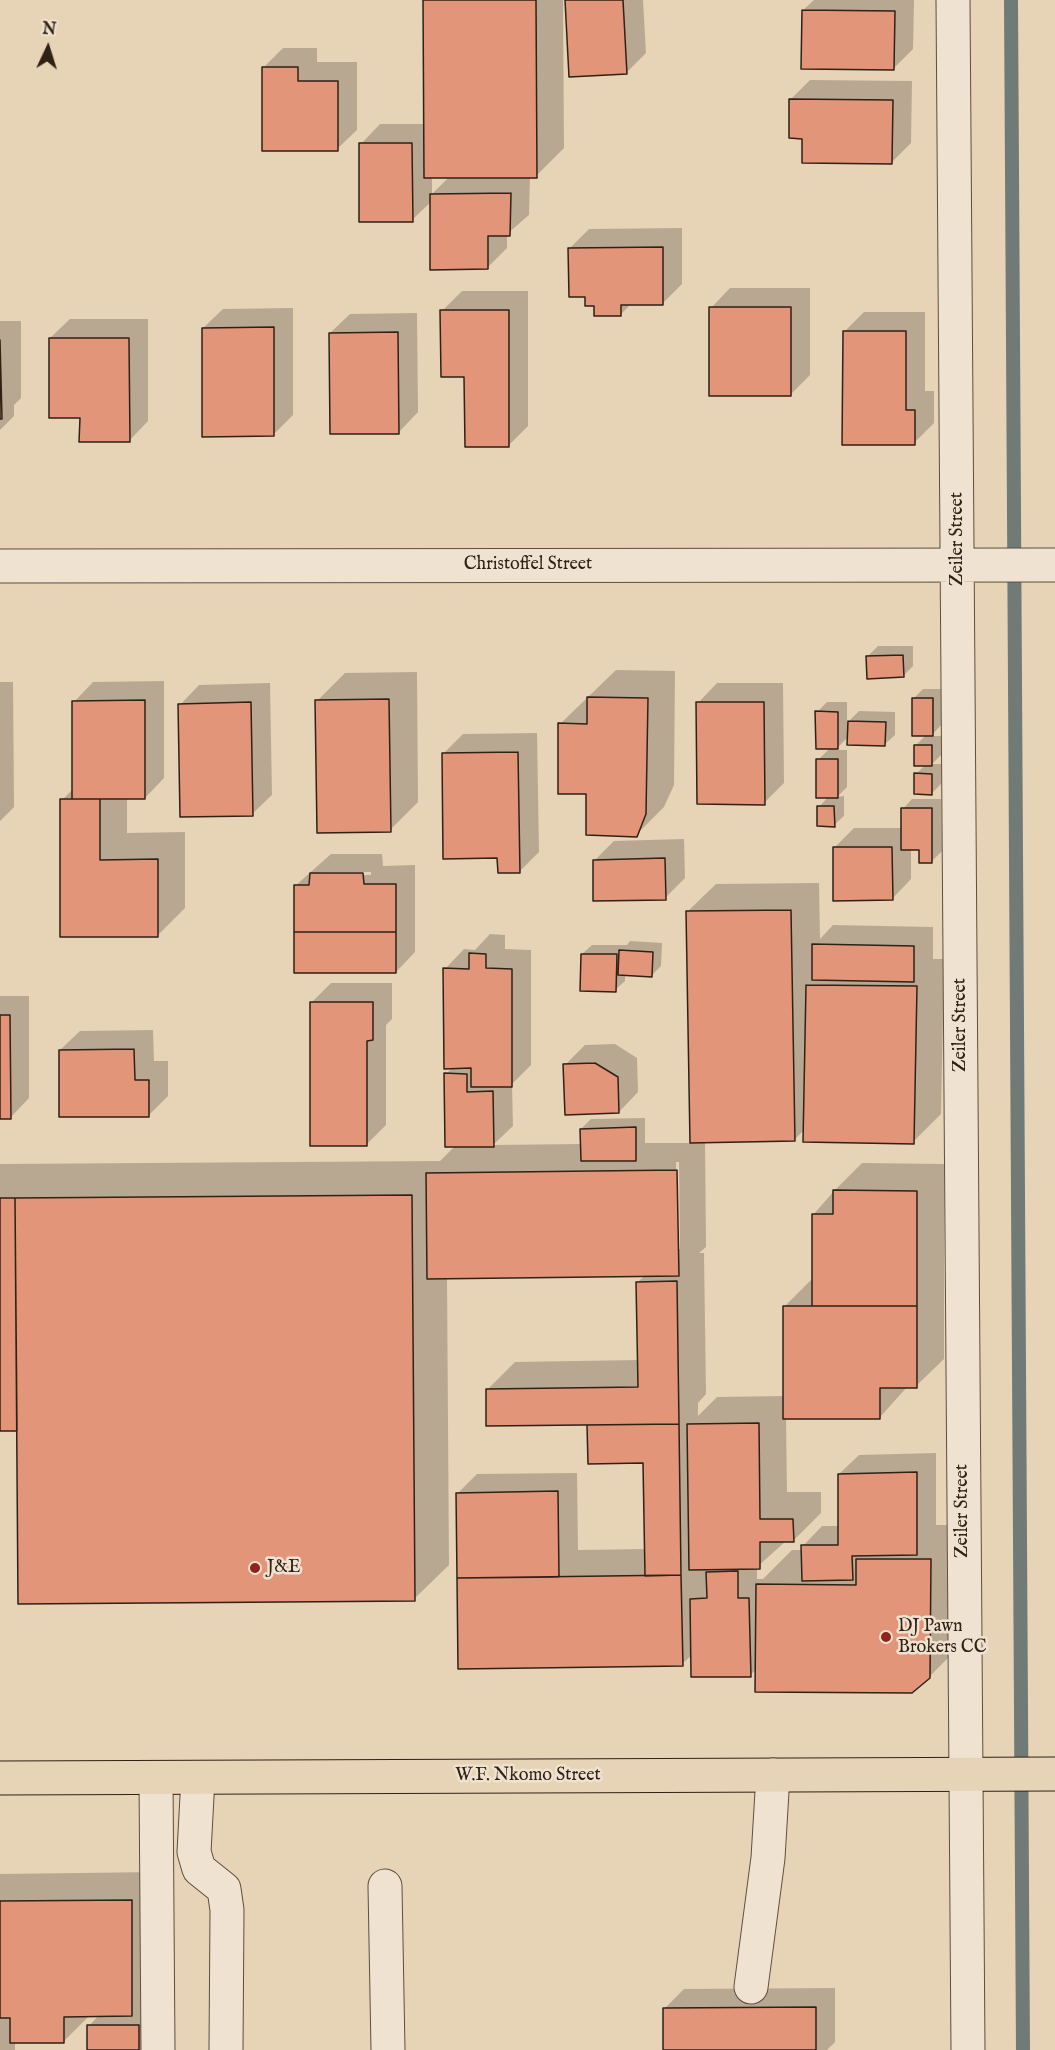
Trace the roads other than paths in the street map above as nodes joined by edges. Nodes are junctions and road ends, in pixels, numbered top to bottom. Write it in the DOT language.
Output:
graph roads {
  1 [pos="953,0"];
  2 [pos="971,565"];
  3 [pos="1055,565"];
  4 [pos="0,566"];
  5 [pos="970,1774"];
  6 [pos="1055,1774"];
  7 [pos="773,1775"];
  8 [pos="156,1778"];
  9 [pos="198,1778"];
  10 [pos="0,1779"];
  11 [pos="385,1886"];
  12 [pos="751,1987"];
  13 [pos="158,2050"];
  14 [pos="226,2050"];
  15 [pos="388,2050"];
  16 [pos="968,2050"];
  1 -- 2 [label="street, Zeiler Street"];
  2 -- 3 [label="street, Christoffel Street"];
  2 -- 4 [label="street, Christoffel Street"];
  2 -- 5 [label="street, Zeiler Street"];
  5 -- 6 [label="main road, W.F. Nkomo Street"];
  5 -- 7 [label="main road, W.F. Nkomo Street"];
  5 -- 16 [label="street, Zeiler Street"];
  7 -- 9 [label="main road, W.F. Nkomo Street"];
  7 -- 12 [label="street"];
  8 -- 9 [label="main road, W.F. Nkomo Street"];
  8 -- 10 [label="main road, W.F. Nkomo Street"];
  8 -- 13 [label="street"];
  9 -- 14 [label="street"];
  11 -- 15 [label="street"];
}
